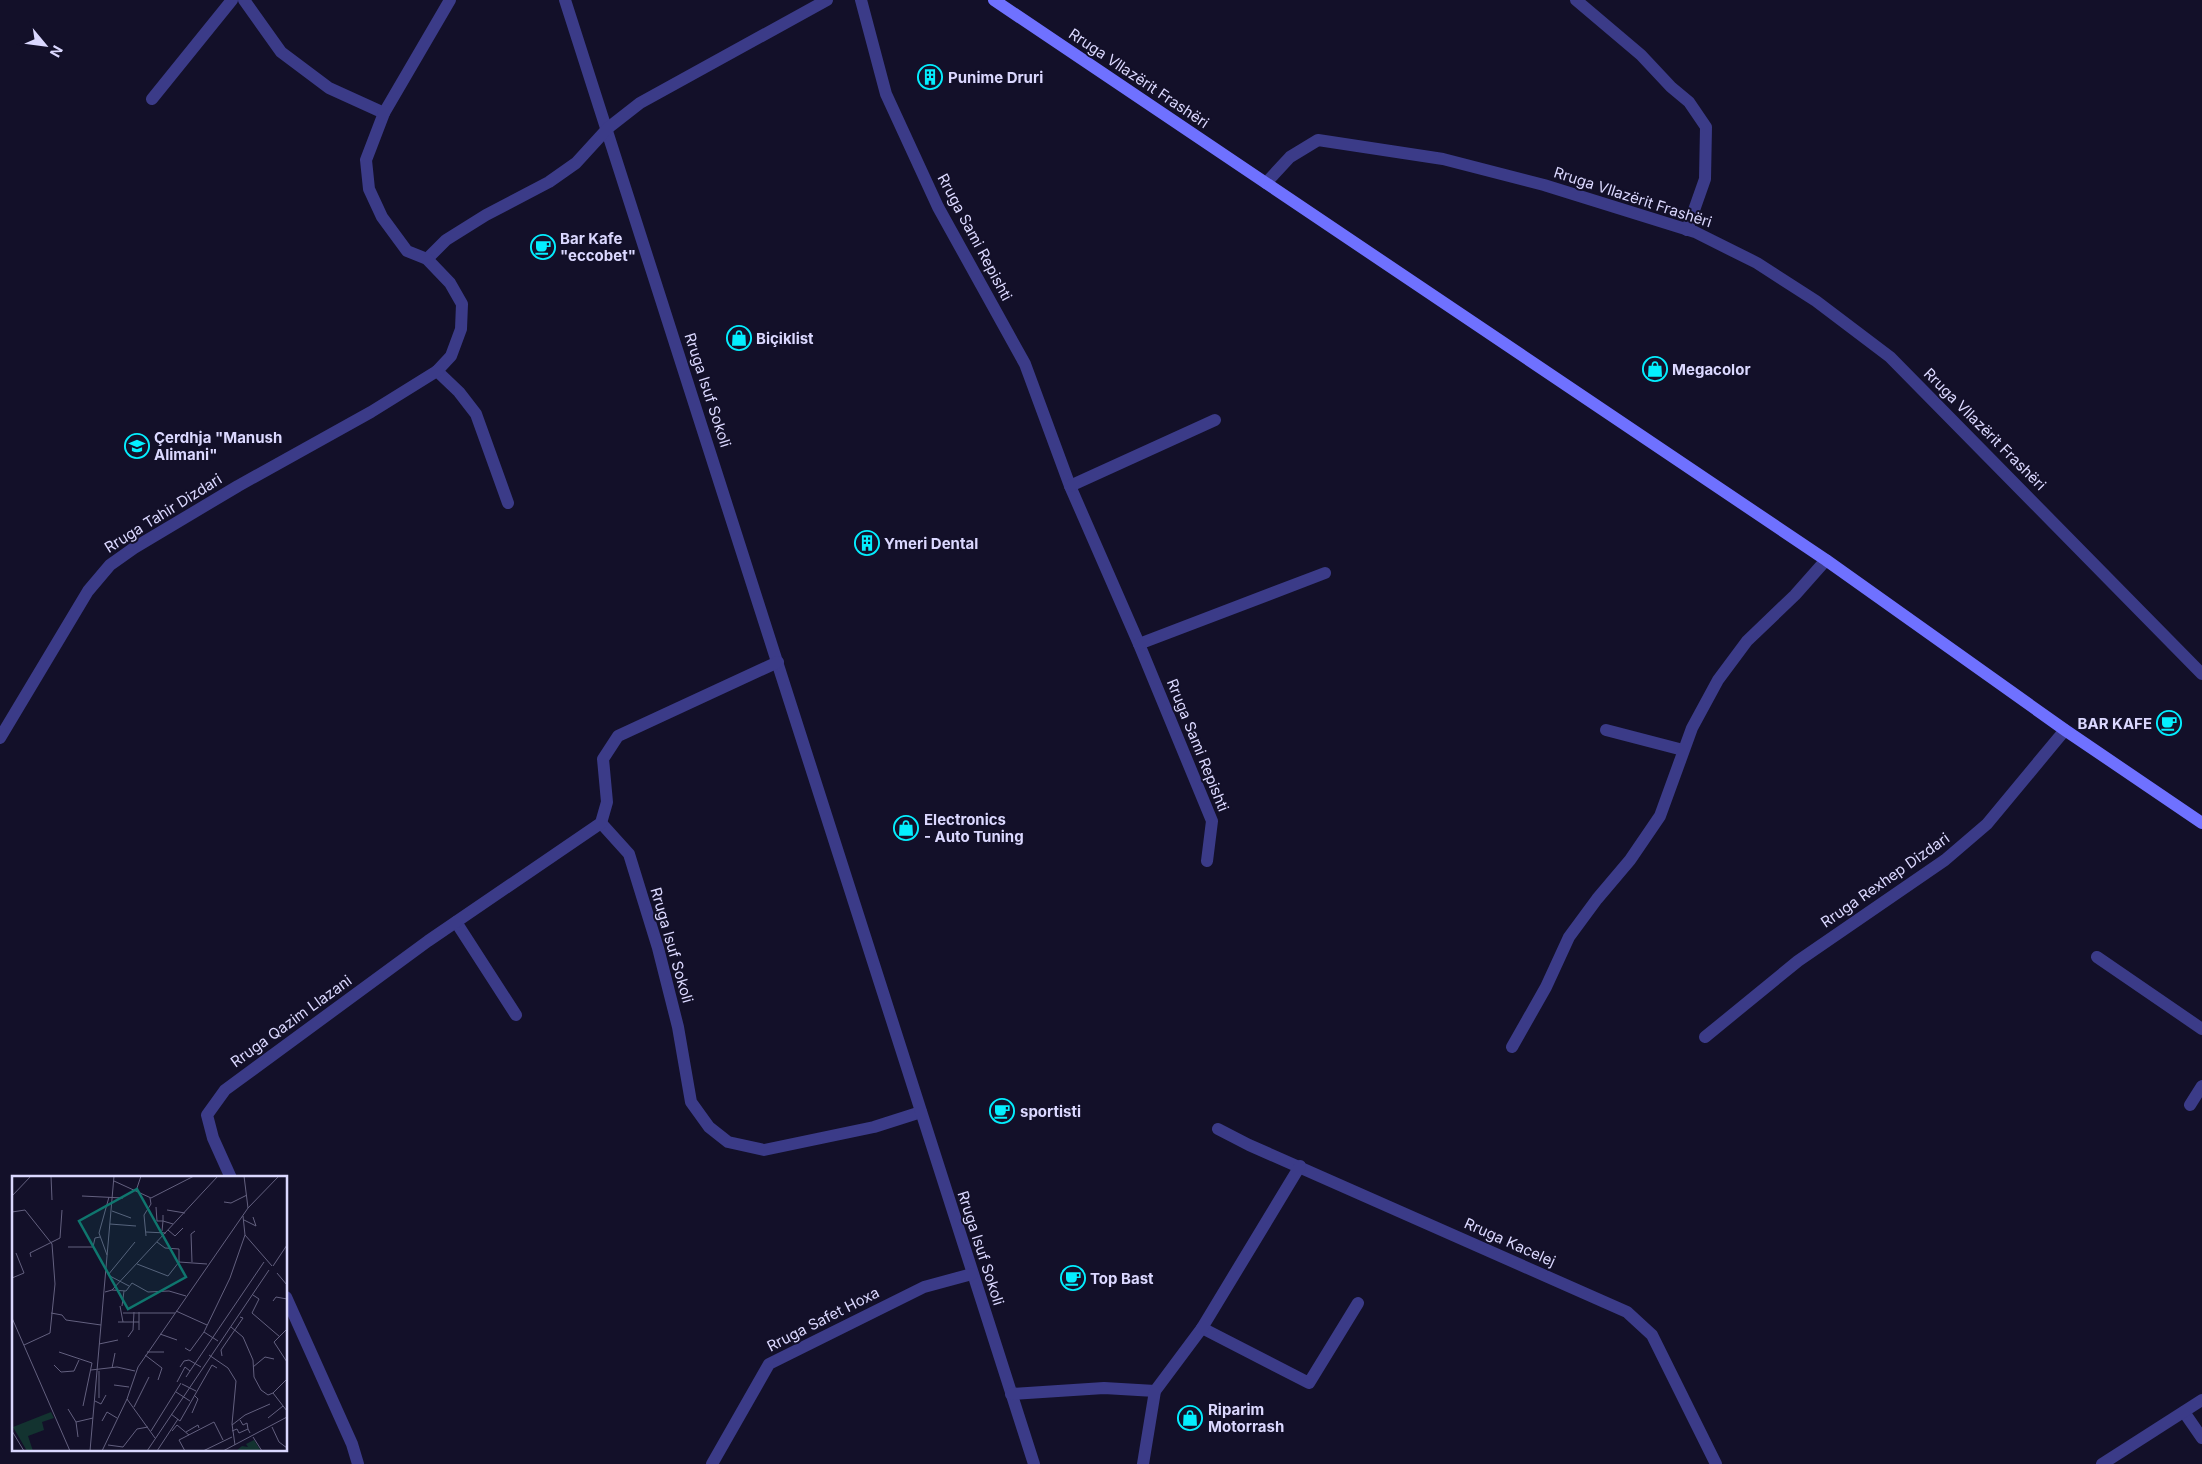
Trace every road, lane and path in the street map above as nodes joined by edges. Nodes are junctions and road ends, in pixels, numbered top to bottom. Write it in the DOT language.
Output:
graph roads {
  1 [pos="232,0"];
  2 [pos="244,0"];
  3 [pos="450,0"];
  4 [pos="565,0"];
  5 [pos="827,0"];
  6 [pos="861,0"];
  7 [pos="994,0"];
  8 [pos="1576,0"];
  9 [pos="152,98"];
  10 [pos="384,113"];
  11 [pos="608,128"];
  12 [pos="1266,182"];
  13 [pos="1687,230"];
  14 [pos="427,259"];
  15 [pos="437,371"];
  16 [pos="1215,420"];
  17 [pos="1070,486"];
  18 [pos="508,503"];
  19 [pos="1826,560"];
  20 [pos="1325,574"];
  21 [pos="1139,644"];
  22 [pos="778,662"];
  23 [pos="2202,674"];
  24 [pos="1606,730"];
  25 [pos="2065,730"];
  26 [pos="0,738"];
  27 [pos="1683,750"];
  28 [pos="601,823"];
  29 [pos="2202,823"];
  30 [pos="1207,861"];
  31 [pos="456,922"];
  32 [pos="2097,957"];
  33 [pos="516,1015"];
  34 [pos="2202,1029"];
  35 [pos="1706,1037"];
  36 [pos="1512,1047"];
  37 [pos="2202,1086"];
  38 [pos="2190,1104"];
  39 [pos="921,1112"];
  40 [pos="1218,1129"];
  41 [pos="1300,1166"];
  42 [pos="231,1176"];
  43 [pos="972,1274"];
  44 [pos="288,1301"];
  45 [pos="1358,1303"];
  46 [pos="1202,1328"];
  47 [pos="1155,1391"];
  48 [pos="1011,1394"];
  49 [pos="2202,1400"];
  50 [pos="2184,1412"];
  51 [pos="2202,1438"];
  52 [pos="358,1464"];
  53 [pos="712,1464"];
  54 [pos="1034,1464"];
  55 [pos="1143,1464"];
  56 [pos="1716,1464"];
  57 [pos="2102,1464"];
  1 -- 9 [label="street"];
  2 -- 10 [label="street"];
  3 -- 10 [label="street, Rruga Tahir Dizdari"];
  4 -- 11 [label="street, Rruga Isuf Sokoli"];
  5 -- 11 [label="street"];
  6 -- 17 [label="street, Rruga Sami Repishti"];
  7 -- 12 [label="main road, Rruga Vllazërit Frashëri"];
  8 -- 13 [label="street"];
  10 -- 14 [label="street, Rruga Tahir Dizdari"];
  11 -- 14 [label="street"];
  11 -- 22 [label="street, Rruga Isuf Sokoli"];
  12 -- 13 [label="street, Rruga Vllazërit Frashëri"];
  12 -- 19 [label="main road, Rruga Vllazërit Frashëri"];
  13 -- 23 [label="street, Rruga Vllazërit Frashëri"];
  14 -- 15 [label="street, Rruga Tahir Dizdari"];
  15 -- 18 [label="street"];
  15 -- 26 [label="street, Rruga Tahir Dizdari"];
  16 -- 17 [label="street"];
  17 -- 21 [label="street, Rruga Sami Repishti"];
  19 -- 25 [label="main road"];
  19 -- 27 [label="street"];
  20 -- 21 [label="street"];
  21 -- 30 [label="street, Rruga Sami Repishti"];
  22 -- 28 [label="street"];
  22 -- 39 [label="street, Rruga Isuf Sokoli"];
  24 -- 27 [label="street"];
  25 -- 29 [label="main road"];
  25 -- 35 [label="street, Rruga Rexhep Dizdari"];
  27 -- 36 [label="street"];
  28 -- 31 [label="street, Rruga Qazim Llazani"];
  28 -- 39 [label="street, Rruga Isuf Sokoli"];
  31 -- 33 [label="street"];
  31 -- 42 [label="street, Rruga Qazim Llazani"];
  32 -- 34 [label="street"];
  37 -- 38 [label="street"];
  39 -- 43 [label="street, Rruga Isuf Sokoli"];
  40 -- 41 [label="street, Rruga Kacelej"];
  41 -- 46 [label="street"];
  41 -- 56 [label="street, Rruga Kacelej"];
  43 -- 48 [label="street, Rruga Isuf Sokoli"];
  43 -- 53 [label="street, Rruga Safet Hoxa"];
  44 -- 52 [label="street"];
  45 -- 46 [label="street"];
  46 -- 47 [label="street"];
  47 -- 48 [label="street"];
  47 -- 55 [label="street"];
  48 -- 54 [label="street, Rruga Isuf Sokoli"];
  49 -- 50 [label="street"];
  50 -- 51 [label="street"];
  50 -- 57 [label="street"];
}
